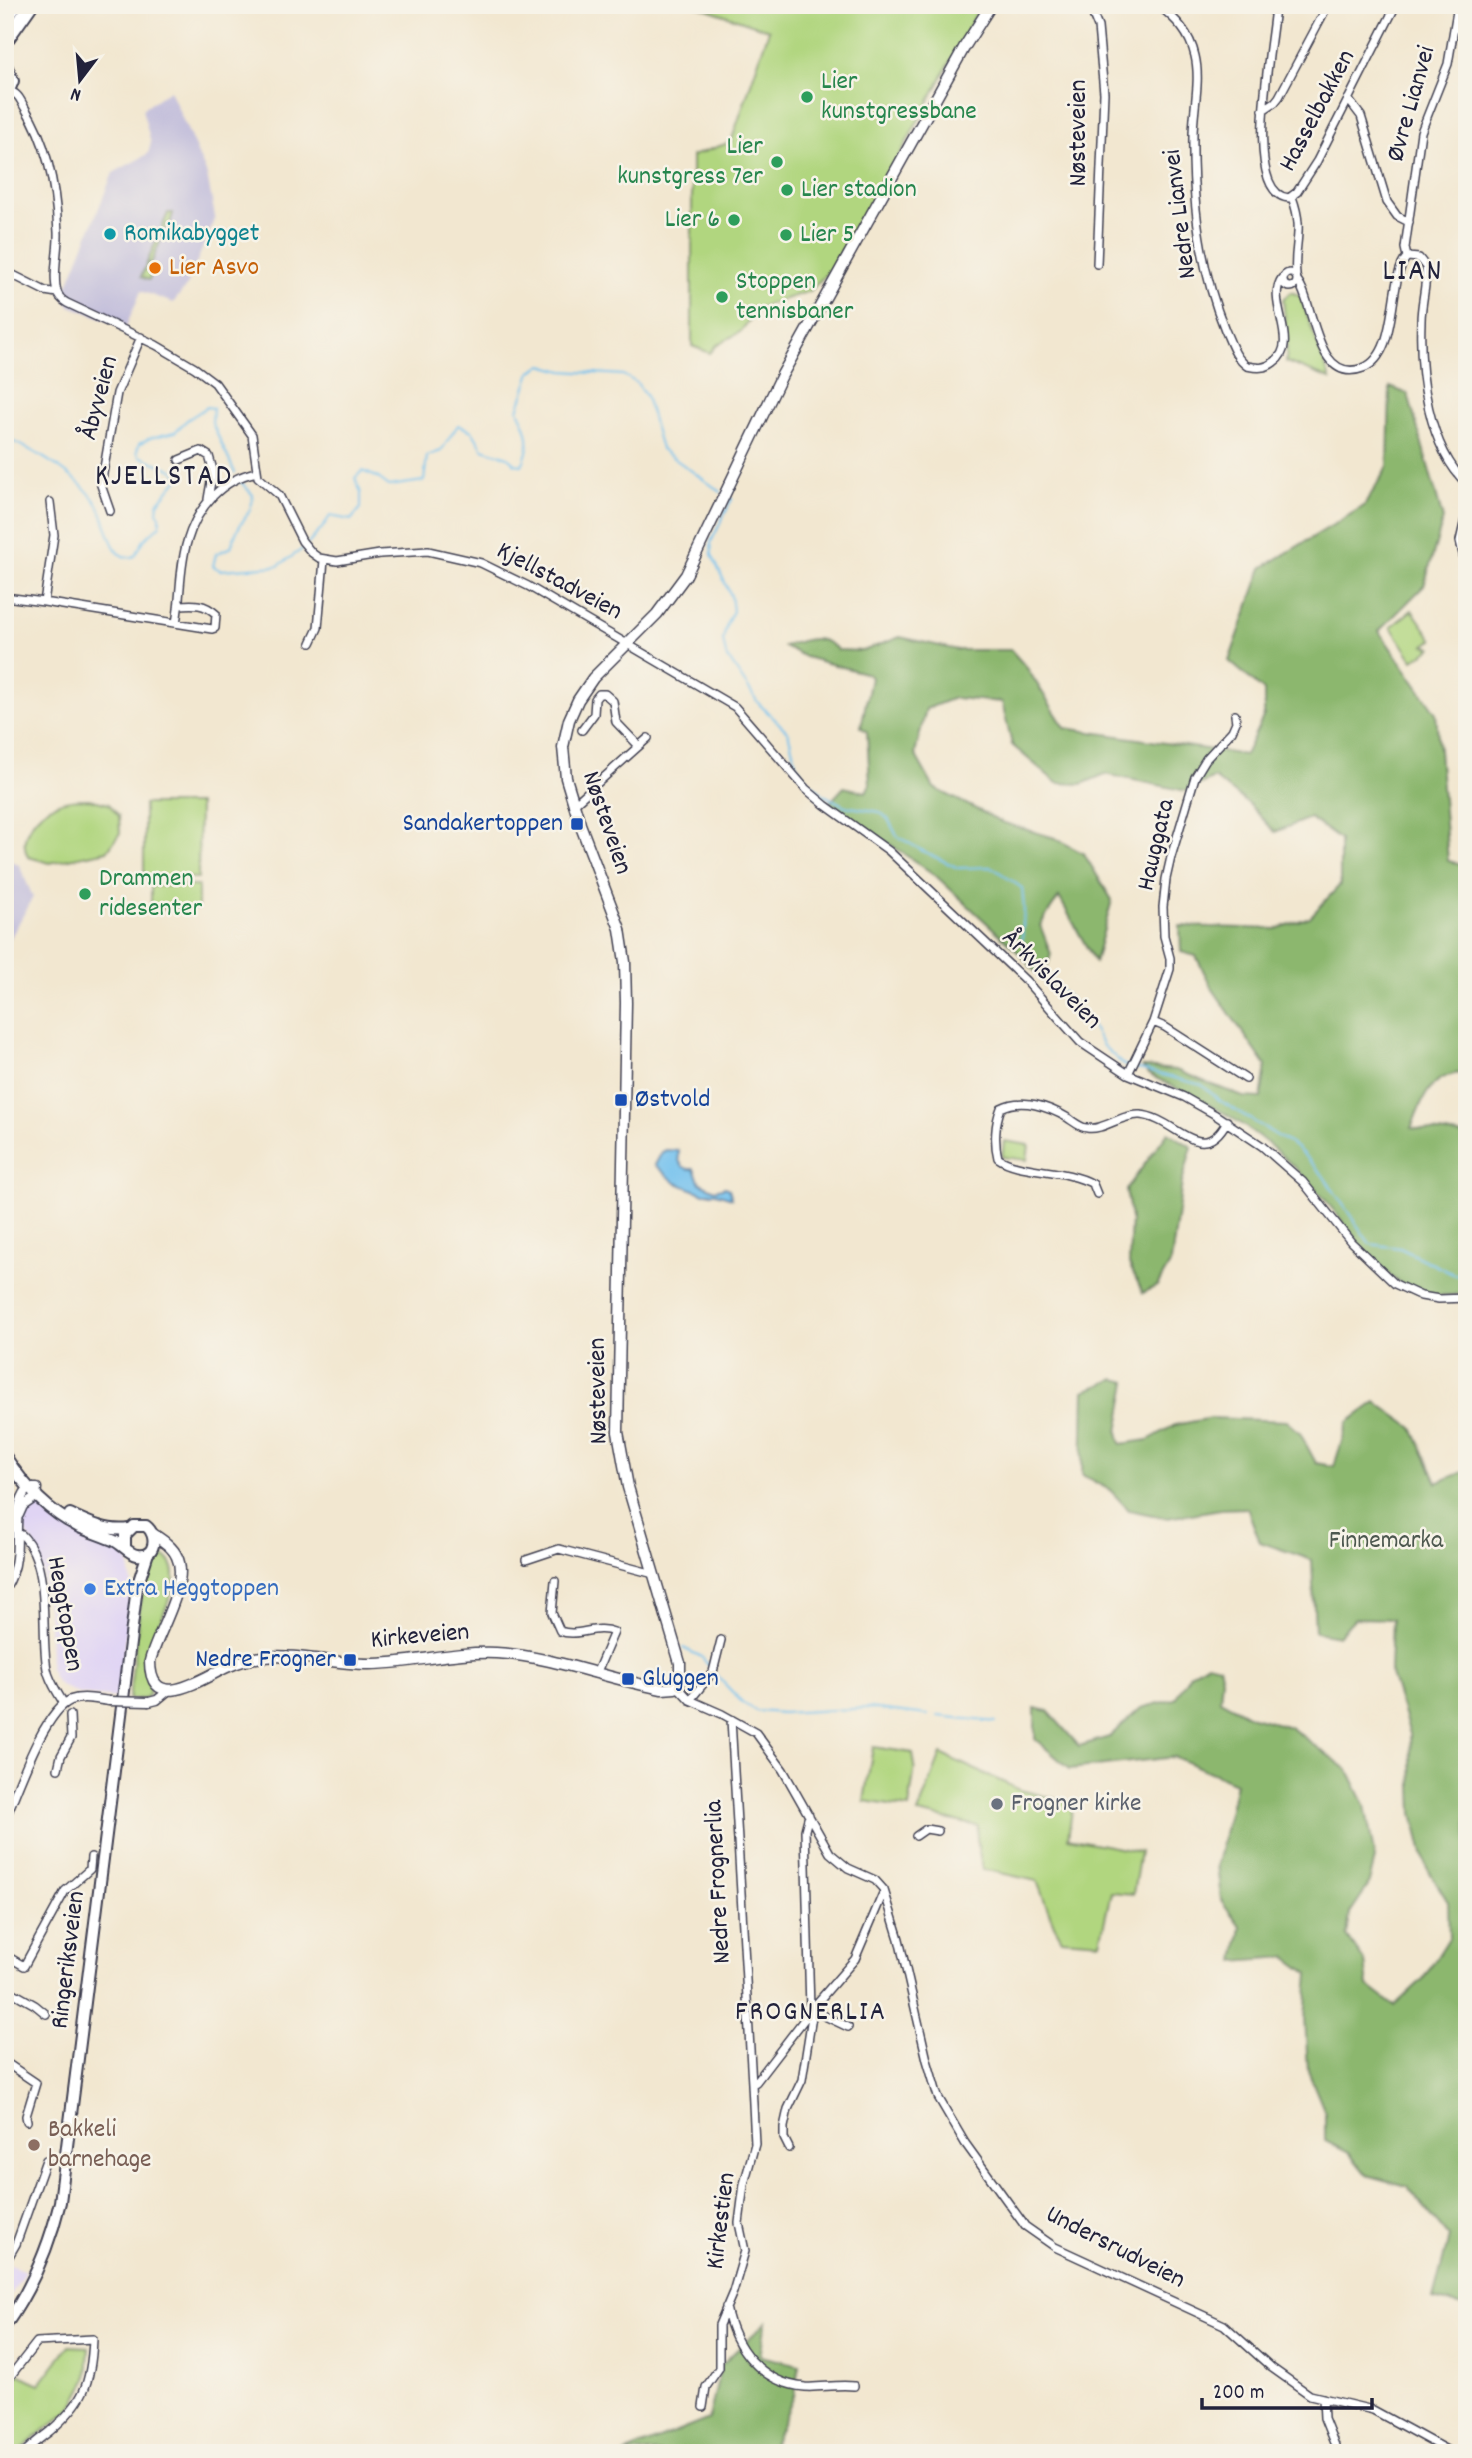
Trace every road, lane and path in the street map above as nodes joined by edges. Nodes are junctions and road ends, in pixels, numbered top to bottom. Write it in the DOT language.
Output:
graph roads {
  1 [pos="16,5"];
  2 [pos="31,5"];
  3 [pos="990,5"];
  4 [pos="1089,5"];
  5 [pos="1158,5"];
  6 [pos="1275,5"];
  7 [pos="1328,5"];
  8 [pos="1396,5"];
  9 [pos="1458,5"];
  10 [pos="5,20"];
  11 [pos="6,41"];
  12 [pos="5,63"];
  13 [pos="7,95"];
  14 [pos="1348,99"];
  15 [pos="1263,110"];
  16 [pos="1292,197"];
  17 [pos="1409,222"];
  18 [pos="1407,257"];
  19 [pos="1097,264"];
  20 [pos="1294,265"];
  21 [pos="5,271"];
  22 [pos="1284,276"];
  23 [pos="1296,277"];
  24 [pos="1289,287"];
  25 [pos="57,292"];
  26 [pos="1277,297"];
  27 [pos="1305,297"];
  28 [pos="141,337"];
  29 [pos="179,460"];
  30 [pos="257,472"];
  31 [pos="1467,484"];
  32 [pos="208,500"];
  33 [pos="50,502"];
  34 [pos="110,511"];
  35 [pos="1467,511"];
  36 [pos="324,560"];
  37 [pos="1467,570"];
  38 [pos="5,597"];
  39 [pos="44,603"];
  40 [pos="179,605"];
  41 [pos="176,623"];
  42 [pos="311,643"];
  43 [pos="628,644"];
  44 [pos="1235,715"];
  45 [pos="582,730"];
  46 [pos="648,737"];
  47 [pos="639,746"];
  48 [pos="573,805"];
  49 [pos="1153,1022"];
  50 [pos="1130,1070"];
  51 [pos="1247,1079"];
  52 [pos="1227,1121"];
  53 [pos="1097,1194"];
  54 [pos="1467,1298"];
  55 [pos="5,1444"];
  56 [pos="5,1456"];
  57 [pos="34,1491"];
  58 [pos="129,1529"];
  59 [pos="153,1534"];
  60 [pos="18,1535"];
  61 [pos="128,1550"];
  62 [pos="150,1551"];
  63 [pos="526,1560"];
  64 [pos="179,1566"];
  65 [pos="654,1574"];
  66 [pos="555,1581"];
  67 [pos="137,1587"];
  68 [pos="5,1589"];
  69 [pos="721,1640"];
  70 [pos="596,1674"];
  71 [pos="679,1683"];
  72 [pos="159,1685"];
  73 [pos="169,1690"];
  74 [pos="690,1699"];
  75 [pos="149,1702"];
  76 [pos="64,1704"];
  77 [pos="70,1715"];
  78 [pos="731,1719"];
  79 [pos="58,1769"];
  80 [pos="810,1815"];
  81 [pos="5,1818"];
  82 [pos="939,1831"];
  83 [pos="916,1836"];
  84 [pos="91,1857"];
  85 [pos="884,1890"];
  86 [pos="5,1955"];
  87 [pos="5,1988"];
  88 [pos="811,2009"];
  89 [pos="46,2014"];
  90 [pos="848,2027"];
  91 [pos="5,2062"];
  92 [pos="752,2084"];
  93 [pos="27,2121"];
  94 [pos="789,2148"];
  95 [pos="46,2160"];
  96 [pos="5,2263"];
  97 [pos="726,2306"];
  98 [pos="5,2326"];
  99 [pos="5,2382"];
  100 [pos="854,2386"];
  101 [pos="1323,2398"];
  102 [pos="703,2407"];
  103 [pos="24,2453"];
  104 [pos="1338,2453"];
  105 [pos="1452,2453"];
  1 -- 10 [label="highway"];
  2 -- 11 [label="highway"];
  3 -- 43 [label="main road, Nøsteveien"];
  4 -- 19 [label="street, Nøsteveien"];
  5 -- 26 [label="street, Nedre Lianvei"];
  6 -- 15 [label="street, Hasselbakken"];
  7 -- 15 [label="street"];
  8 -- 14 [label="street, Hasselbakken"];
  9 -- 17 [label="street, Øvre Lianvei"];
  12 -- 13 [label="main road"];
  13 -- 25 [label="street"];
  14 -- 16 [label="street, Hasselbakken"];
  14 -- 17 [label="street"];
  15 -- 16 [label="street, Hasselbakken"];
  16 -- 20 [label="street"];
  17 -- 18 [label="street, Øvre Lianvei"];
  18 -- 27 [label="street, Øvre Lianvei"];
  18 -- 31 [label="street"];
  20 -- 22 [label="street"];
  20 -- 23 [label="street"];
  21 -- 25 [label="street"];
  22 -- 23 [label="street"];
  22 -- 24 [label="street"];
  22 -- 26 [label="street, Nedre Lianvei"];
  23 -- 24 [label="street"];
  23 -- 27 [label="street"];
  24 -- 26 [label="street"];
  24 -- 27 [label="street"];
  25 -- 28 [label="street"];
  28 -- 30 [label="street"];
  28 -- 34 [label="street, Åbyveien"];
  29 -- 32 [label="street"];
  30 -- 32 [label="street"];
  30 -- 36 [label="street"];
  32 -- 40 [label="street"];
  33 -- 39 [label="street"];
  35 -- 37 [label="street"];
  36 -- 42 [label="street"];
  36 -- 43 [label="street, Kjellstadveien"];
  38 -- 39 [label="street"];
  39 -- 41 [label="street"];
  40 -- 41 [label="street"];
  40 -- 41 [label="street"];
  43 -- 48 [label="main road, Nøsteveien"];
  43 -- 50 [label="street, Årkvislaveien"];
  44 -- 49 [label="street, Hauggata"];
  45 -- 47 [label="street"];
  46 -- 47 [label="street"];
  47 -- 48 [label="street"];
  48 -- 65 [label="main road, Nøsteveien"];
  49 -- 50 [label="street, Hauggata"];
  49 -- 51 [label="street"];
  50 -- 52 [label="street, Årkvislaveien"];
  52 -- 53 [label="street"];
  52 -- 54 [label="street, Årkvislaveien"];
  55 -- 57 [label="main road"];
  56 -- 57 [label="main road"];
  57 -- 58 [label="main road"];
  57 -- 60 [label="street"];
  57 -- 61 [label="main road"];
  58 -- 59 [label="main road"];
  58 -- 61 [label="main road"];
  59 -- 62 [label="main road"];
  59 -- 64 [label="main road"];
  60 -- 68 [label="street"];
  60 -- 76 [label="street, Heggtoppen"];
  61 -- 62 [label="main road"];
  61 -- 67 [label="main road, Ringeriksveien"];
  62 -- 64 [label="main road"];
  62 -- 67 [label="main road, Ringeriksveien"];
  63 -- 65 [label="street"];
  64 -- 72 [label="main road"];
  65 -- 71 [label="main road, Nøsteveien"];
  66 -- 70 [label="street"];
  67 -- 98 [label="main road, Ringeriksveien"];
  69 -- 74 [label="street"];
  70 -- 71 [label="main road, Kirkeveien"];
  70 -- 73 [label="main road, Kirkeveien"];
  71 -- 74 [label="street"];
  72 -- 73 [label="main road"];
  72 -- 75 [label="street"];
  73 -- 75 [label="street, Kirkeveien"];
  74 -- 78 [label="street"];
  75 -- 76 [label="street, bridge"];
  76 -- 81 [label="street"];
  77 -- 79 [label="street"];
  78 -- 80 [label="street"];
  78 -- 92 [label="street, Nedre Frognerlia"];
  80 -- 85 [label="street, Undersrudveien"];
  80 -- 88 [label="street"];
  82 -- 83 [label="street"];
  84 -- 86 [label="street"];
  85 -- 88 [label="street"];
  85 -- 101 [label="street, Undersrudveien"];
  87 -- 89 [label="street"];
  88 -- 90 [label="street"];
  88 -- 92 [label="street"];
  88 -- 94 [label="street"];
  91 -- 93 [label="street"];
  92 -- 97 [label="street, Kirkestien"];
  95 -- 96 [label="street"];
  97 -- 100 [label="street, Kirkestien"];
  97 -- 102 [label="street, Kirkestien"];
  99 -- 103 [label="street"];
  101 -- 104 [label="street"];
  101 -- 105 [label="street, Undersrudveien"];
}
